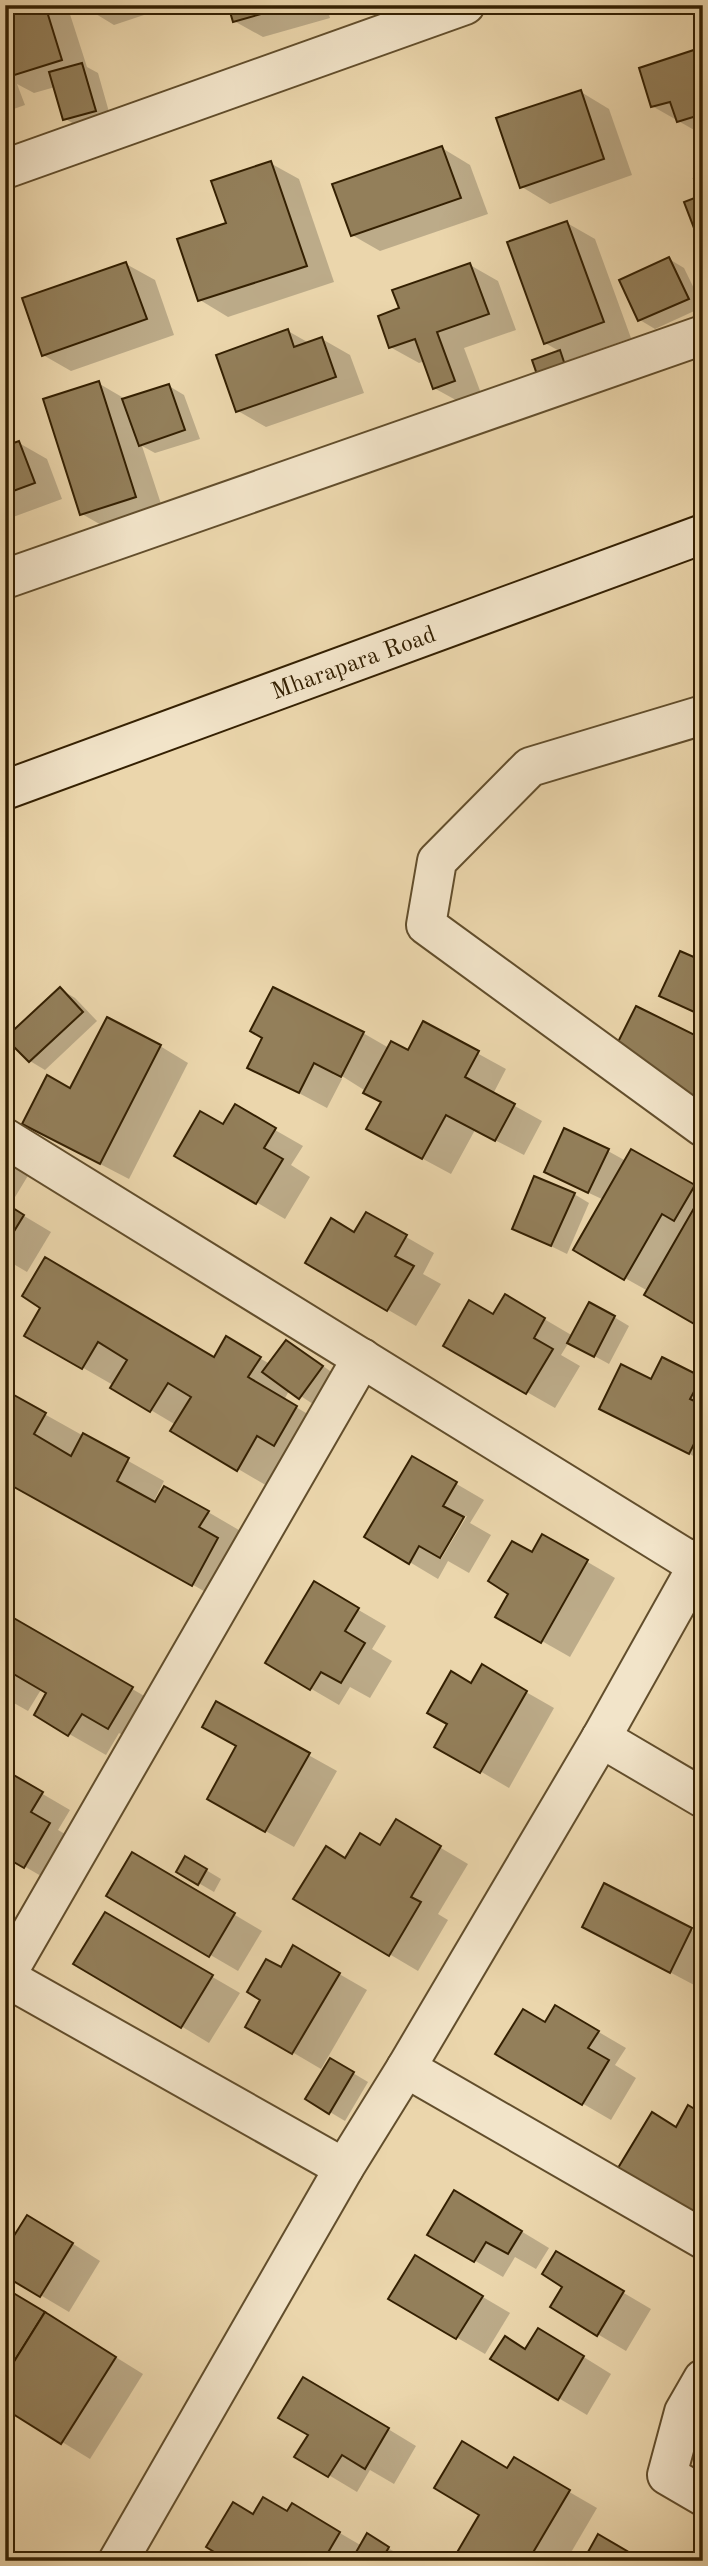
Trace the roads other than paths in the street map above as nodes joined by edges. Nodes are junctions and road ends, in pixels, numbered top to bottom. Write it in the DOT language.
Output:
graph roads {
  1 [pos="466,5"];
  2 [pos="5,169"];
  3 [pos="703,335"];
  4 [pos="703,534"];
  5 [pos="5,579"];
  6 [pos="703,715"];
  7 [pos="5,790"];
  8 [pos="703,1127"];
  9 [pos="5,1138"];
  10 [pos="362,1358"];
  11 [pos="700,1561"];
  12 [pos="601,1738"];
  13 [pos="703,1798"];
  14 [pos="5,1977"];
  15 [pos="407,2068"];
  16 [pos="344,2168"];
  17 [pos="703,2239"];
  18 [pos="703,2379"];
  19 [pos="703,2496"];
  20 [pos="118,2561"];
  1 -- 2 [label="street"];
  3 -- 5 [label="street"];
  4 -- 7 [label="street, Mharapara Road"];
  6 -- 8 [label="street"];
  9 -- 10 [label="street"];
  10 -- 11 [label="street"];
  10 -- 14 [label="street"];
  11 -- 12 [label="street"];
  12 -- 13 [label="street"];
  12 -- 15 [label="street"];
  14 -- 16 [label="street"];
  15 -- 16 [label="street"];
  15 -- 17 [label="street"];
  16 -- 20 [label="street"];
  18 -- 19 [label="street"];
}
